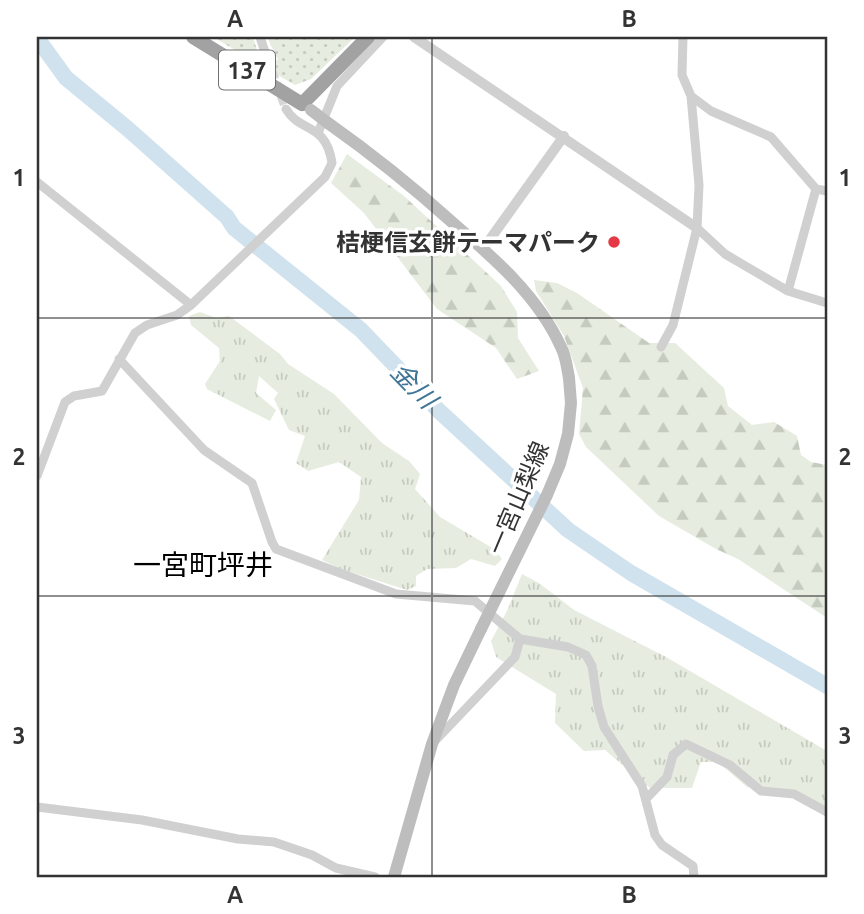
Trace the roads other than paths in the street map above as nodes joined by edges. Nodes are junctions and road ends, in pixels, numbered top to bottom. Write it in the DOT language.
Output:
graph roads {
  1 [pos="192,37"];
  2 [pos="260,37"];
  3 [pos="361,37"];
  4 [pos="368,37"];
  5 [pos="383,37"];
  6 [pos="414,37"];
  7 [pos="683,37"];
  8 [pos="353,51"];
  9 [pos="267,58"];
  10 [pos="691,96"];
  11 [pos="306,107"];
  12 [pos="286,109"];
  13 [pos="318,133"];
  14 [pos="564,136"];
  15 [pos="37,181"];
  16 [pos="816,188"];
  17 [pos="827,191"];
  18 [pos="697,228"];
  19 [pos="483,249"];
  20 [pos="788,291"];
  21 [pos="195,302"];
  22 [pos="827,303"];
  23 [pos="661,347"];
  24 [pos="120,359"];
  25 [pos="37,476"];
  26 [pos="520,639"];
  27 [pos="432,744"];
  28 [pos="647,799"];
  29 [pos="37,807"];
  30 [pos="827,812"];
  31 [pos="375,877"];
  32 [pos="394,877"];
  33 [pos="694,877"];
  1 -- 11 [label="highway, 137"];
  2 -- 9 [label="street"];
  3 -- 8 [label="highway"];
  4 -- 8 [label="highway, 137"];
  5 -- 13 [label="street"];
  6 -- 14 [label="street"];
  7 -- 10 [label="street"];
  8 -- 11 [label="highway, 137"];
  10 -- 16 [label="street"];
  10 -- 18 [label="street"];
  11 -- 19 [label="main road, 一宮山梨線, bridge"];
  12 -- 13 [label="street"];
  13 -- 21 [label="street"];
  14 -- 18 [label="street"];
  14 -- 19 [label="street"];
  15 -- 21 [label="street"];
  16 -- 17 [label="street"];
  16 -- 20 [label="street"];
  18 -- 20 [label="street"];
  18 -- 23 [label="street"];
  19 -- 27 [label="main road, 一宮山梨線, bridge"];
  20 -- 22 [label="street"];
  21 -- 24 [label="street"];
  24 -- 25 [label="street"];
  24 -- 26 [label="street"];
  26 -- 27 [label="street"];
  26 -- 28 [label="street"];
  27 -- 32 [label="main road, 一宮山梨線"];
  28 -- 30 [label="street"];
  28 -- 33 [label="street"];
  29 -- 31 [label="street"];
}
